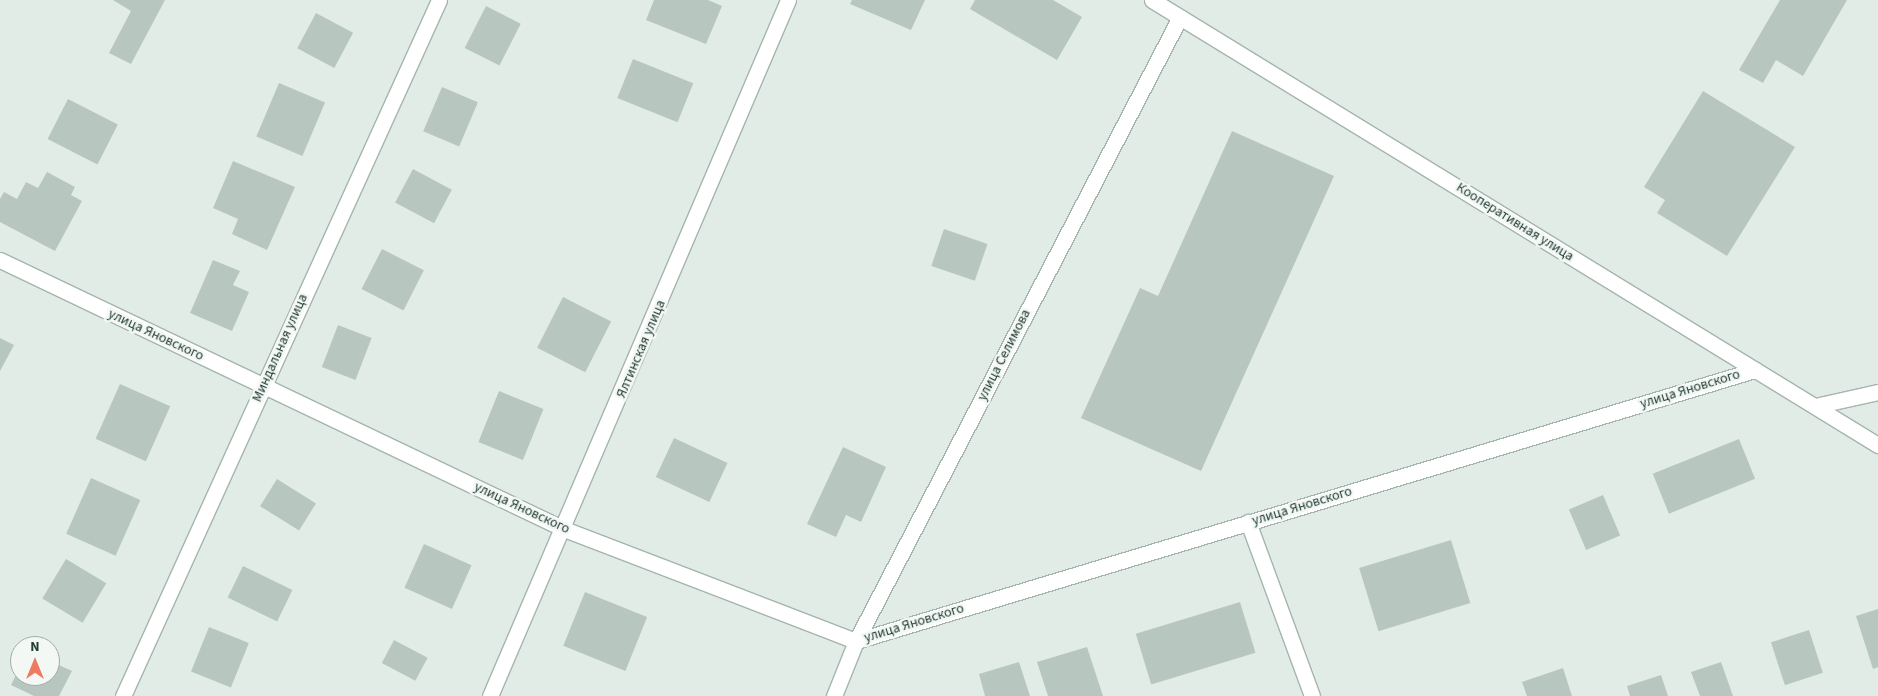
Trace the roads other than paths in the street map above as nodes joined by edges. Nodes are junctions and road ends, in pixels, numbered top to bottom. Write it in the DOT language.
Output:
graph roads {
  1 [pos="439,0"];
  2 [pos="788,0"];
  3 [pos="1152,0"];
  4 [pos="1180,17"];
  5 [pos="0,260"];
  6 [pos="1755,370"];
  7 [pos="263,386"];
  8 [pos="1878,392"];
  9 [pos="1815,406"];
  10 [pos="1878,445"];
  11 [pos="1248,522"];
  12 [pos="564,529"];
  13 [pos="856,641"];
  14 [pos="123,696"];
  15 [pos="490,696"];
  16 [pos="834,696"];
  17 [pos="1312,696"];
  1 -- 7 [label="street, Миндальная улица"];
  2 -- 12 [label="street, Ялтинская улица"];
  3 -- 4 [label="street, Кооперативная улица"];
  4 -- 6 [label="street, Кооперативная улица"];
  4 -- 13 [label="street, улица Селимова"];
  5 -- 7 [label="street, улица Яновского"];
  6 -- 9 [label="street, Кооперативная улица"];
  6 -- 11 [label="street, улица Яновского"];
  7 -- 12 [label="street, улица Яновского"];
  7 -- 14 [label="street, Миндальная улица"];
  8 -- 9 [label="street"];
  9 -- 10 [label="street, Кооперативная улица"];
  11 -- 13 [label="street, улица Яновского"];
  11 -- 17 [label="street"];
  12 -- 13 [label="street, улица Яновского"];
  12 -- 15 [label="street, Ялтинская улица"];
  13 -- 16 [label="street, улица Селимова"];
}
